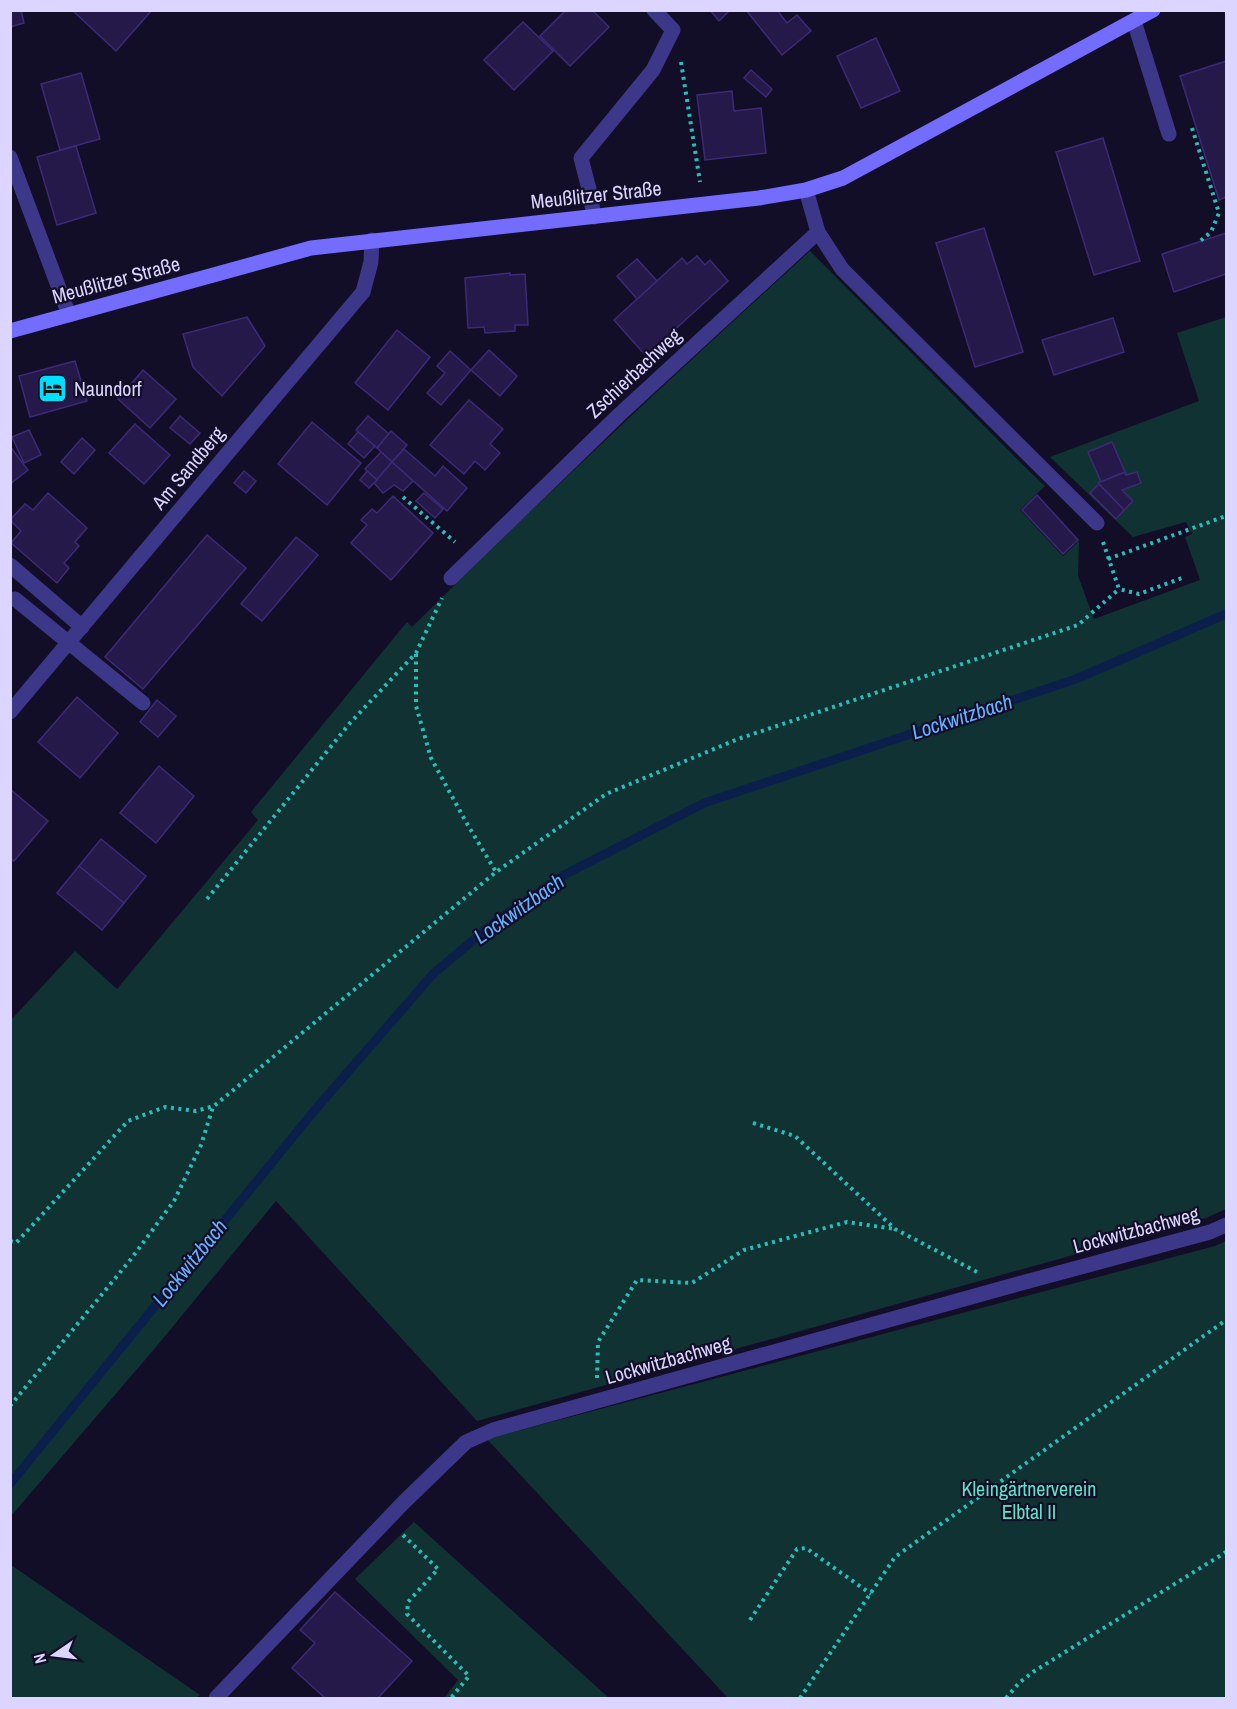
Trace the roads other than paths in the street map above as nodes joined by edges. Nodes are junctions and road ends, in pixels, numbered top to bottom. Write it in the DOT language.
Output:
graph roads {
  1 [pos="654,10"];
  2 [pos="1153,10"];
  3 [pos="1134,21"];
  4 [pos="1169,134"];
  5 [pos="10,158"];
  6 [pos="806,190"];
  7 [pos="594,217"];
  8 [pos="818,232"];
  9 [pos="372,240"];
  10 [pos="69,315"];
  11 [pos="10,331"];
  12 [pos="1096,523"];
  13 [pos="10,565"];
  14 [pos="452,578"];
  15 [pos="15,599"];
  16 [pos="82,627"];
  17 [pos="69,642"];
  18 [pos="143,703"];
  19 [pos="10,712"];
  20 [pos="1227,1225"];
  21 [pos="216,1698"];
  1 -- 7 [label="street"];
  2 -- 3 [label="street, Meußlitzer Straße"];
  3 -- 4 [label="street"];
  3 -- 6 [label="street, Meußlitzer Straße"];
  5 -- 10 [label="street"];
  6 -- 7 [label="street, Meußlitzer Straße"];
  6 -- 8 [label="street"];
  7 -- 9 [label="street, Meußlitzer Straße"];
  8 -- 12 [label="street"];
  8 -- 14 [label="street, Zschierbachweg"];
  9 -- 10 [label="street, Meußlitzer Straße"];
  9 -- 16 [label="street, Am Sandberg"];
  10 -- 11 [label="street, Meußlitzer Straße"];
  13 -- 16 [label="street"];
  15 -- 17 [label="street"];
  16 -- 17 [label="street, Am Sandberg"];
  17 -- 18 [label="street"];
  17 -- 19 [label="street, Am Sandberg"];
  20 -- 21 [label="street, Lockwitzbachweg"];
}
